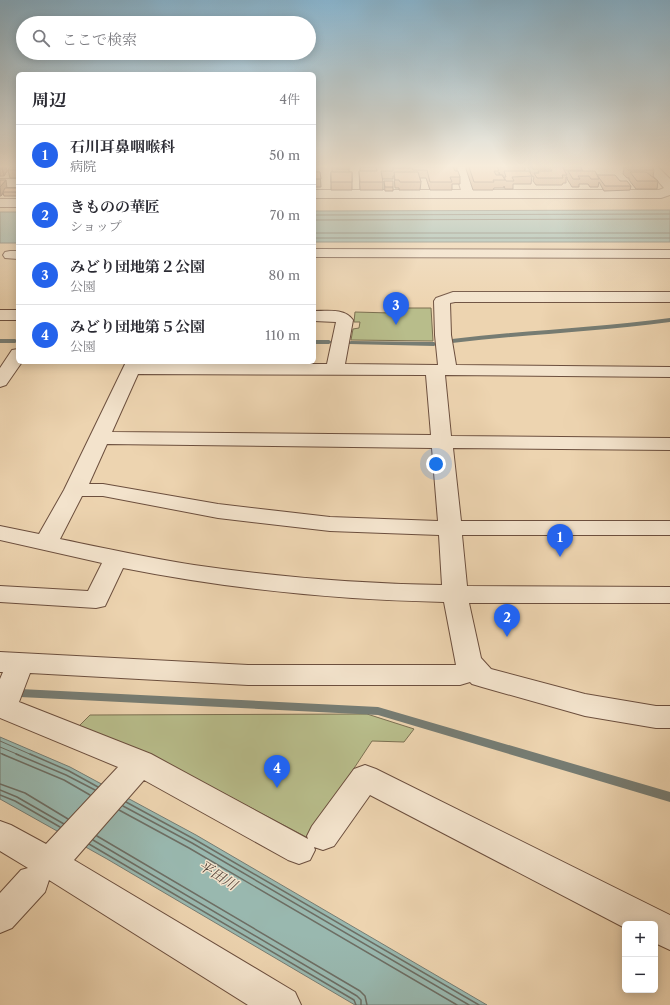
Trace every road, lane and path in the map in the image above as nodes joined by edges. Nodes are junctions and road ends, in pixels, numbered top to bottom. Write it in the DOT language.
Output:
graph roads {
  1 [pos="316,253"];
  2 [pos="670,254"];
  3 [pos="670,297"];
  4 [pos="0,315"];
  5 [pos="16,315"];
  6 [pos="316,316"];
  7 [pos="16,357"];
  8 [pos="134,366"];
  9 [pos="335,369"];
  10 [pos="441,370"];
  11 [pos="670,372"];
  12 [pos="2,375"];
  13 [pos="99,438"];
  14 [pos="441,442"];
  15 [pos="670,444"];
  16 [pos="75,490"];
  17 [pos="450,528"];
  18 [pos="670,528"];
  19 [pos="0,533"];
  20 [pos="46,543"];
  21 [pos="116,558"];
  22 [pos="0,594"];
  23 [pos="456,595"];
  24 [pos="670,595"];
  25 [pos="474,669"];
  26 [pos="10,676"];
  27 [pos="670,717"];
  28 [pos="134,770"];
  29 [pos="0,835"];
  30 [pos="48,866"];
  31 [pos="0,917"];
  32 [pos="646,921"];
  33 [pos="658,927"];
  34 [pos="670,933"];
  35 [pos="282,1005"];
  1 -- 2 [label="street"];
  3 -- 10 [label="street"];
  4 -- 5 [label="street"];
  6 -- 9 [label="street"];
  7 -- 12 [label="street"];
  8 -- 9 [label="street"];
  8 -- 13 [label="street"];
  9 -- 10 [label="street"];
  10 -- 11 [label="street"];
  10 -- 14 [label="street"];
  13 -- 14 [label="street"];
  13 -- 16 [label="street"];
  14 -- 15 [label="street"];
  14 -- 17 [label="street"];
  16 -- 17 [label="street"];
  16 -- 20 [label="street"];
  17 -- 18 [label="street"];
  17 -- 23 [label="street"];
  19 -- 20 [label="street"];
  20 -- 21 [label="street"];
  21 -- 22 [label="street"];
  21 -- 23 [label="street"];
  23 -- 24 [label="street"];
  23 -- 25 [label="street"];
  25 -- 26 [label="street"];
  25 -- 27 [label="street"];
  26 -- 28 [label="street"];
  28 -- 30 [label="street"];
  28 -- 32 [label="street"];
  29 -- 30 [label="street"];
  30 -- 31 [label="street"];
  30 -- 35 [label="street"];
  33 -- 34 [label="street"];
}
